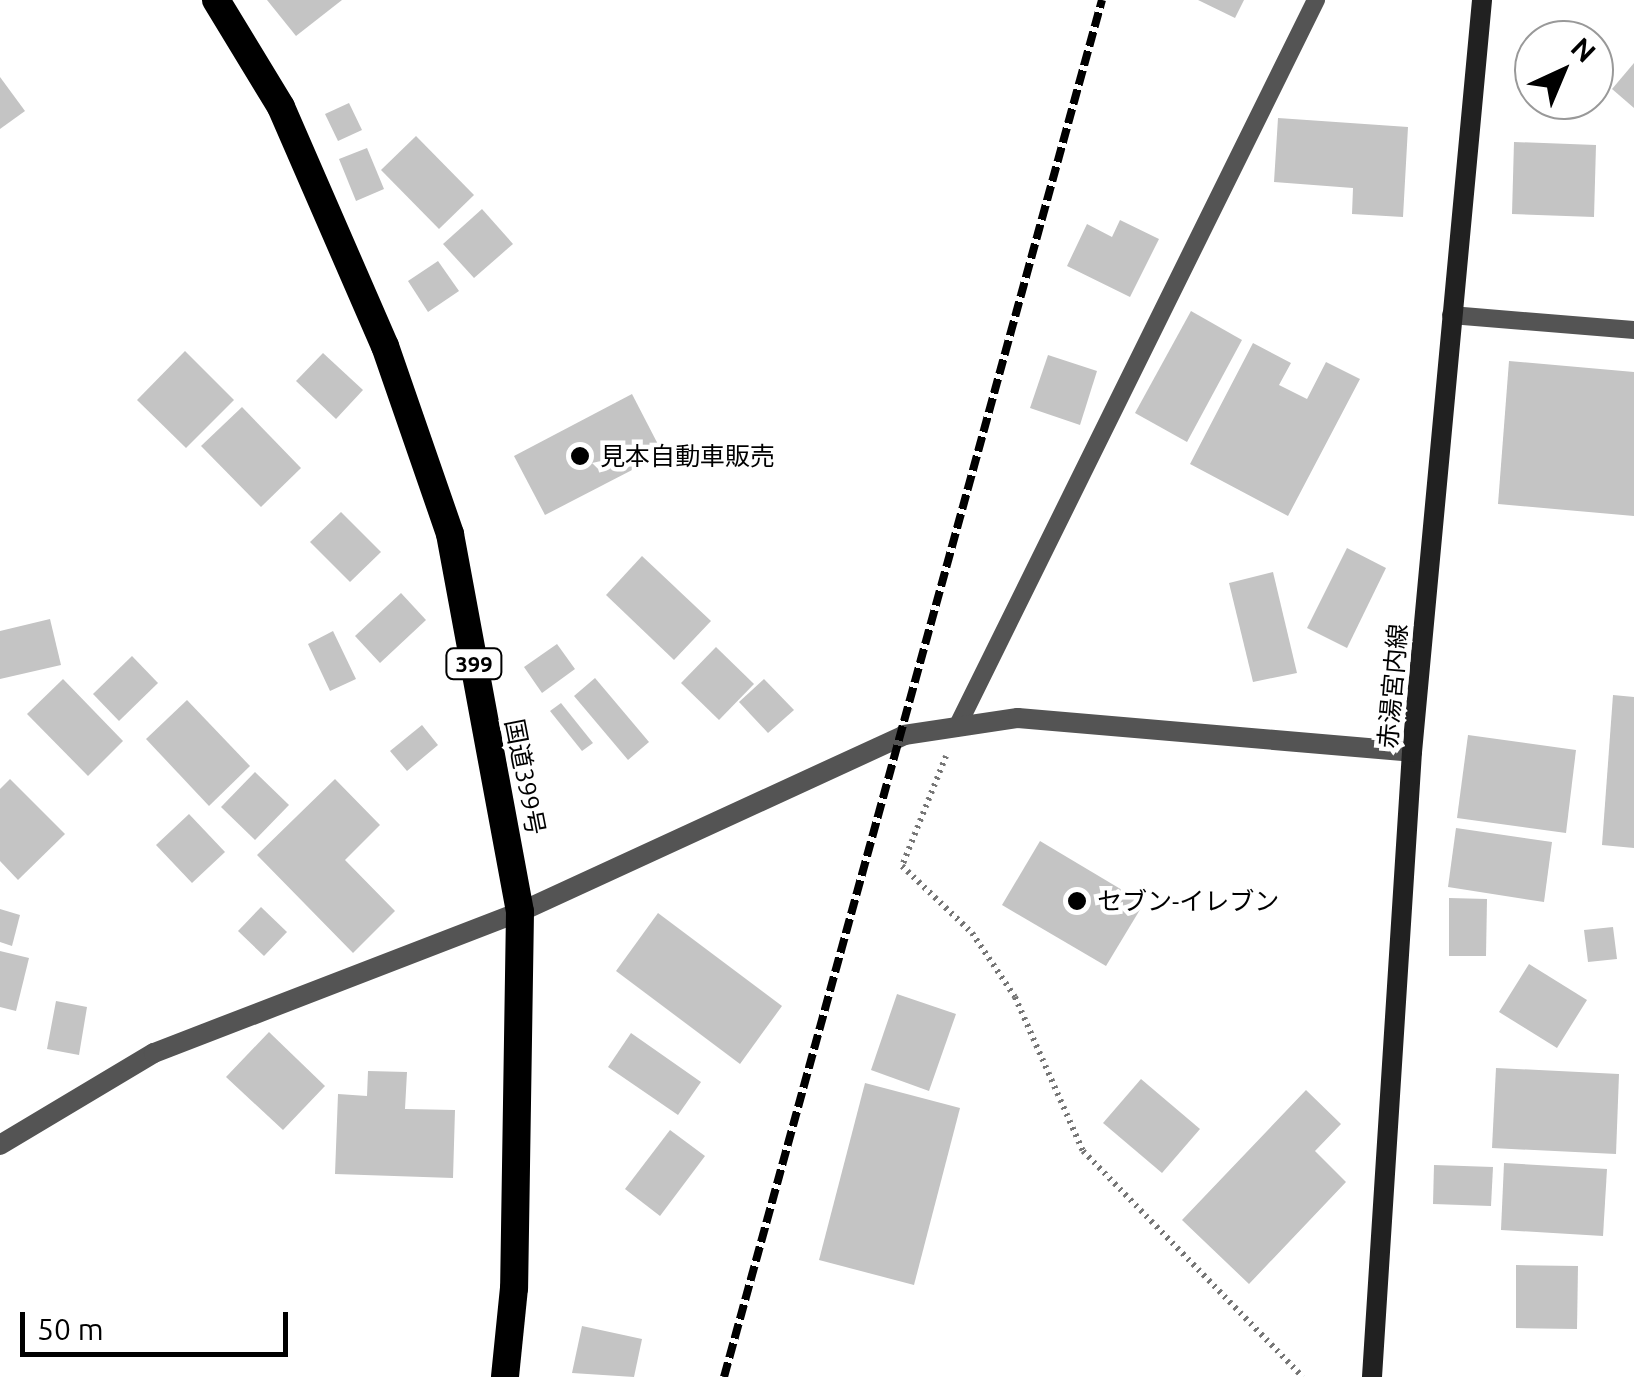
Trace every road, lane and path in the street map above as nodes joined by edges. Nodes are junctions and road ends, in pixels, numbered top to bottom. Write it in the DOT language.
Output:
graph roads {
  1 [pos="216,0"];
  2 [pos="1316,0"];
  3 [pos="1482,0"];
  4 [pos="1450,315"];
  5 [pos="1634,330"];
  6 [pos="957,727"];
  7 [pos="1412,752"];
  8 [pos="520,912"];
  9 [pos="0,1145"];
  10 [pos="504,1377"];
  11 [pos="1302,1377"];
  12 [pos="1372,1377"];
  1 -- 8 [label="highway, 国道399号 / 399"];
  2 -- 6 [label="lane"];
  3 -- 4 [label="main road, 赤湯宮内線"];
  4 -- 5 [label="lane"];
  4 -- 7 [label="main road, 赤湯宮内線"];
  6 -- 7 [label="street"];
  6 -- 8 [label="street"];
  6 -- 11 [label="path"];
  7 -- 12 [label="main road, 赤湯宮内線"];
  8 -- 9 [label="street"];
  8 -- 10 [label="highway, 国道399号 / 399"];
}
